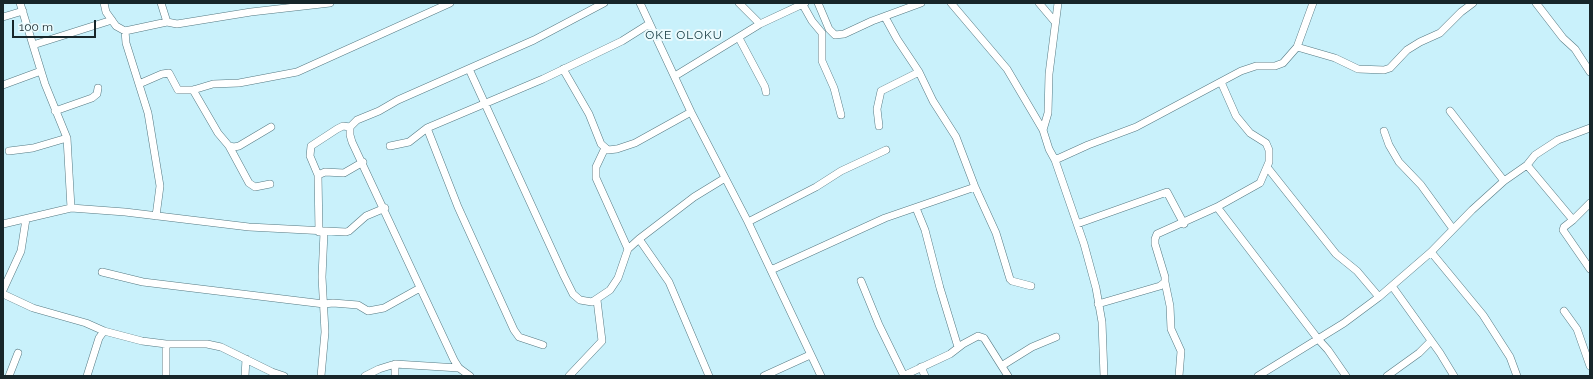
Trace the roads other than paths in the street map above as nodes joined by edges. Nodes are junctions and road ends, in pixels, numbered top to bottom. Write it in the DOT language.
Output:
graph roads {
  1 [pos="20,3"];
  2 [pos="104,3"];
  3 [pos="161,3"];
  4 [pos="330,3"];
  5 [pos="450,3"];
  6 [pos="604,3"];
  7 [pos="640,3"];
  8 [pos="738,3"];
  9 [pos="818,3"];
  10 [pos="921,3"];
  11 [pos="951,3"];
  12 [pos="1039,3"];
  13 [pos="1058,3"];
  14 [pos="1313,3"];
  15 [pos="1473,3"];
  16 [pos="1536,3"];
  17 [pos="804,4"];
  18 [pos="23,11"];
  19 [pos="3,17"];
  20 [pos="885,17"];
  21 [pos="112,20"];
  22 [pos="167,22"];
  23 [pos="1055,22"];
  24 [pos="649,24"];
  25 [pos="760,24"];
  26 [pos="125,30"];
  27 [pos="740,38"];
  28 [pos="33,45"];
  29 [pos="1297,46"];
  30 [pos="470,68"];
  31 [pos="563,69"];
  32 [pos="41,71"];
  33 [pos="919,72"];
  34 [pos="1590,72"];
  35 [pos="675,76"];
  36 [pos="1221,82"];
  37 [pos="139,84"];
  38 [pos="3,85"];
  39 [pos="98,88"];
  40 [pos="193,90"];
  41 [pos="766,92"];
  42 [pos="486,103"];
  43 [pos="55,111"];
  44 [pos="1450,111"];
  45 [pos="691,112"];
  46 [pos="841,115"];
  47 [pos="879,126"];
  48 [pos="271,127"];
  49 [pos="350,127"];
  50 [pos="427,128"];
  51 [pos="1590,128"];
  52 [pos="1043,130"];
  53 [pos="1384,131"];
  54 [pos="67,138"];
  55 [pos="229,146"];
  56 [pos="390,146"];
  57 [pos="605,148"];
  58 [pos="886,150"];
  59 [pos="9,151"];
  60 [pos="1055,160"];
  61 [pos="363,162"];
  62 [pos="1527,165"];
  63 [pos="1267,167"];
  64 [pos="318,175"];
  65 [pos="725,178"];
  66 [pos="1504,181"];
  67 [pos="270,184"];
  68 [pos="975,187"];
  69 [pos="1590,203"];
  70 [pos="71,208"];
  71 [pos="385,208"];
  72 [pos="916,208"];
  73 [pos="1217,208"];
  74 [pos="156,216"];
  75 [pos="26,219"];
  76 [pos="1573,220"];
  77 [pos="748,222"];
  78 [pos="3,224"];
  79 [pos="1077,224"];
  80 [pos="1184,224"];
  81 [pos="1453,229"];
  82 [pos="321,232"];
  83 [pos="639,239"];
  84 [pos="628,249"];
  85 [pos="1431,252"];
  86 [pos="1590,269"];
  87 [pos="771,270"];
  88 [pos="102,272"];
  89 [pos="861,281"];
  90 [pos="1165,282"];
  91 [pos="1031,286"];
  92 [pos="1392,286"];
  93 [pos="420,288"];
  94 [pos="3,290"];
  95 [pos="3,294"];
  96 [pos="1379,297"];
  97 [pos="597,300"];
  98 [pos="324,304"];
  99 [pos="1098,304"];
  100 [pos="1564,311"];
  101 [pos="104,331"];
  102 [pos="1056,337"];
  103 [pos="1318,340"];
  104 [pos="1431,341"];
  105 [pos="166,344"];
  106 [pos="542,346"];
  107 [pos="958,347"];
  108 [pos="18,353"];
  109 [pos="810,355"];
  110 [pos="246,359"];
  111 [pos="395,364"];
  112 [pos="1003,365"];
  113 [pos="1590,366"];
  114 [pos="921,367"];
  115 [pos="459,368"];
  116 [pos="9,376"];
  117 [pos="87,376"];
  118 [pos="166,376"];
  119 [pos="245,376"];
  120 [pos="284,376"];
  121 [pos="320,376"];
  122 [pos="365,376"];
  123 [pos="395,376"];
  124 [pos="470,376"];
  125 [pos="569,376"];
  126 [pos="709,376"];
  127 [pos="764,376"];
  128 [pos="821,376"];
  129 [pos="904,376"];
  130 [pos="925,376"];
  131 [pos="1008,376"];
  132 [pos="1104,376"];
  133 [pos="1179,376"];
  134 [pos="1258,376"];
  135 [pos="1346,376"];
  136 [pos="1388,376"];
  137 [pos="1454,376"];
  138 [pos="1517,376"];
  1 -- 18 [label="street"];
  2 -- 21 [label="street"];
  3 -- 22 [label="street"];
  4 -- 22 [label="street"];
  5 -- 40 [label="street"];
  6 -- 30 [label="street"];
  7 -- 24 [label="street"];
  8 -- 25 [label="street"];
  9 -- 20 [label="street"];
  10 -- 20 [label="street"];
  11 -- 52 [label="street"];
  12 -- 23 [label="street"];
  13 -- 23 [label="street"];
  14 -- 29 [label="street"];
  15 -- 29 [label="street"];
  16 -- 34 [label="street"];
  17 -- 25 [label="street"];
  17 -- 46 [label="street"];
  18 -- 19 [label="street"];
  18 -- 28 [label="street"];
  20 -- 33 [label="street"];
  21 -- 26 [label="street"];
  21 -- 28 [label="street"];
  22 -- 26 [label="street"];
  23 -- 52 [label="street"];
  24 -- 31 [label="street"];
  24 -- 35 [label="street"];
  25 -- 27 [label="street"];
  26 -- 37 [label="street"];
  27 -- 35 [label="street"];
  27 -- 41 [label="street"];
  28 -- 32 [label="street"];
  29 -- 36 [label="street"];
  30 -- 42 [label="street"];
  30 -- 49 [label="street"];
  31 -- 42 [label="street"];
  31 -- 57 [label="street"];
  32 -- 38 [label="street"];
  32 -- 43 [label="street"];
  33 -- 47 [label="street"];
  33 -- 68 [label="street"];
  35 -- 45 [label="street"];
  36 -- 60 [label="street"];
  36 -- 63 [label="street"];
  37 -- 40 [label="street"];
  37 -- 74 [label="street"];
  39 -- 43 [label="street"];
  40 -- 55 [label="street"];
  42 -- 50 [label="street"];
  42 -- 97 [label="street"];
  43 -- 54 [label="street"];
  44 -- 66 [label="street"];
  45 -- 57 [label="street"];
  45 -- 65 [label="street"];
  48 -- 55 [label="street"];
  49 -- 61 [label="street"];
  49 -- 64 [label="street"];
  50 -- 56 [label="street"];
  50 -- 106 [label="street"];
  51 -- 62 [label="street"];
  52 -- 60 [label="street"];
  53 -- 81 [label="street"];
  54 -- 59 [label="street"];
  54 -- 70 [label="street"];
  55 -- 67 [label="street"];
  57 -- 84 [label="street"];
  58 -- 77 [label="street"];
  60 -- 79 [label="street"];
  61 -- 64 [label="street"];
  61 -- 71 [label="street"];
  62 -- 66 [label="street"];
  62 -- 76 [label="street"];
  63 -- 73 [label="street"];
  63 -- 96 [label="street"];
  64 -- 82 [label="street"];
  65 -- 77 [label="street"];
  65 -- 83 [label="street"];
  66 -- 81 [label="street"];
  68 -- 72 [label="street"];
  68 -- 91 [label="street"];
  69 -- 76 [label="street"];
  70 -- 74 [label="street"];
  70 -- 75 [label="street"];
  71 -- 82 [label="street"];
  71 -- 93 [label="street"];
  72 -- 87 [label="street"];
  72 -- 107 [label="street"];
  73 -- 80 [label="street"];
  73 -- 103 [label="street"];
  74 -- 82 [label="street"];
  75 -- 78 [label="street"];
  75 -- 94 [label="street"];
  76 -- 86 [label="street"];
  77 -- 87 [label="street"];
  79 -- 80 [label="street"];
  79 -- 99 [label="street"];
  80 -- 90 [label="street"];
  81 -- 85 [label="street"];
  82 -- 98 [label="street"];
  83 -- 84 [label="street"];
  83 -- 126 [label="street"];
  84 -- 97 [label="street"];
  85 -- 92 [label="street"];
  85 -- 138 [label="street"];
  87 -- 109 [label="street"];
  88 -- 98 [label="street"];
  89 -- 129 [label="street"];
  90 -- 99 [label="street"];
  90 -- 133 [label="street"];
  92 -- 96 [label="street"];
  92 -- 104 [label="street"];
  93 -- 98 [label="street"];
  93 -- 115 [label="street"];
  95 -- 101 [label="street"];
  96 -- 103 [label="street"];
  97 -- 125 [label="street"];
  98 -- 121 [label="street"];
  99 -- 132 [label="street"];
  100 -- 113 [label="street"];
  101 -- 105 [label="street"];
  101 -- 117 [label="street"];
  102 -- 112 [label="street"];
  103 -- 134 [label="street"];
  103 -- 135 [label="street"];
  104 -- 136 [label="street"];
  104 -- 137 [label="street"];
  105 -- 110 [label="street"];
  105 -- 118 [label="street"];
  107 -- 112 [label="street"];
  107 -- 114 [label="street"];
  108 -- 116 [label="street"];
  109 -- 127 [label="street"];
  109 -- 128 [label="street"];
  110 -- 119 [label="street"];
  110 -- 120 [label="street"];
  111 -- 115 [label="street"];
  111 -- 122 [label="street"];
  111 -- 123 [label="street"];
  112 -- 131 [label="street"];
  114 -- 129 [label="street"];
  114 -- 130 [label="street"];
  115 -- 124 [label="street"];
}
